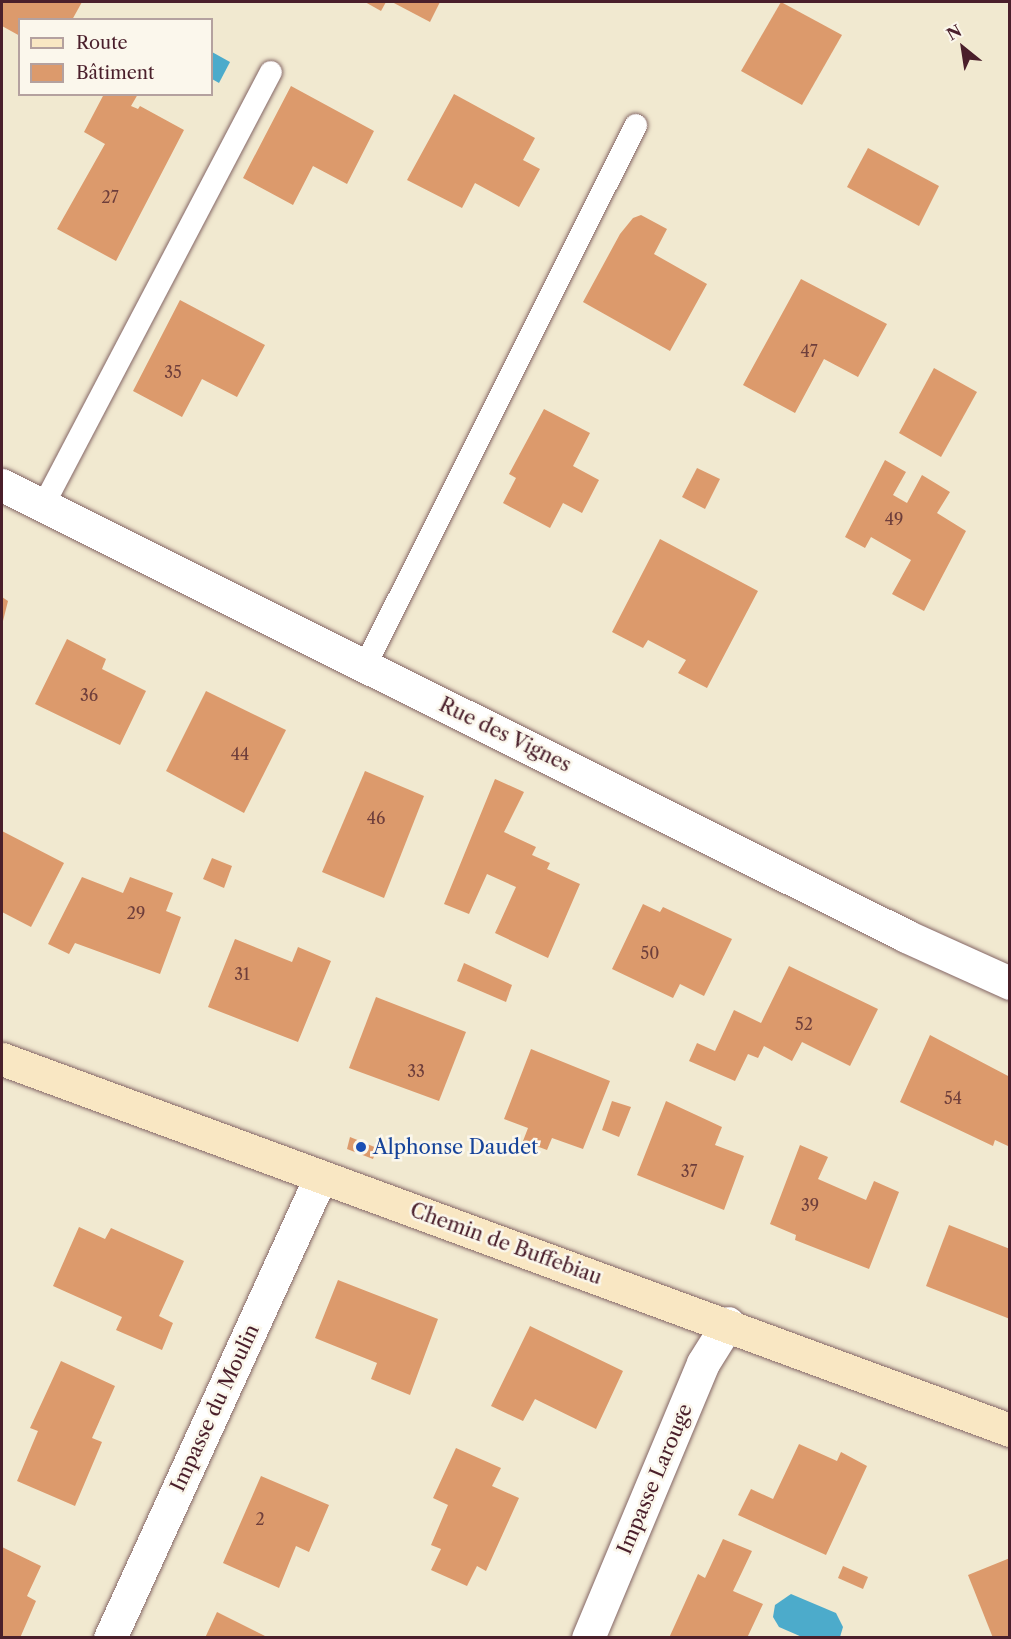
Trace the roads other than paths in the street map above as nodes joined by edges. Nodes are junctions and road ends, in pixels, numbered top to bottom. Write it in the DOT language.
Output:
graph roads {
  1 [pos="271,72"];
  2 [pos="636,125"];
  3 [pos="2,485"];
  4 [pos="44,506"];
  5 [pos="365,666"];
  6 [pos="1010,983"];
  7 [pos="2,1059"];
  8 [pos="320,1178"];
  9 [pos="728,1323"];
  10 [pos="1010,1430"];
  11 [pos="110,1638"];
  12 [pos="588,1638"];
  1 -- 4 [label="lane"];
  2 -- 5 [label="lane"];
  3 -- 4 [label="street, Rue des Vignes"];
  4 -- 5 [label="street, Rue des Vignes"];
  5 -- 6 [label="street, Rue des Vignes"];
  7 -- 8 [label="street, Chemin de Buffebiau"];
  8 -- 9 [label="street, Chemin de Buffebiau"];
  8 -- 11 [label="street, Impasse du Moulin"];
  9 -- 10 [label="street, Chemin de Buffebiau"];
  9 -- 12 [label="street, Impasse Larouge"];
}
